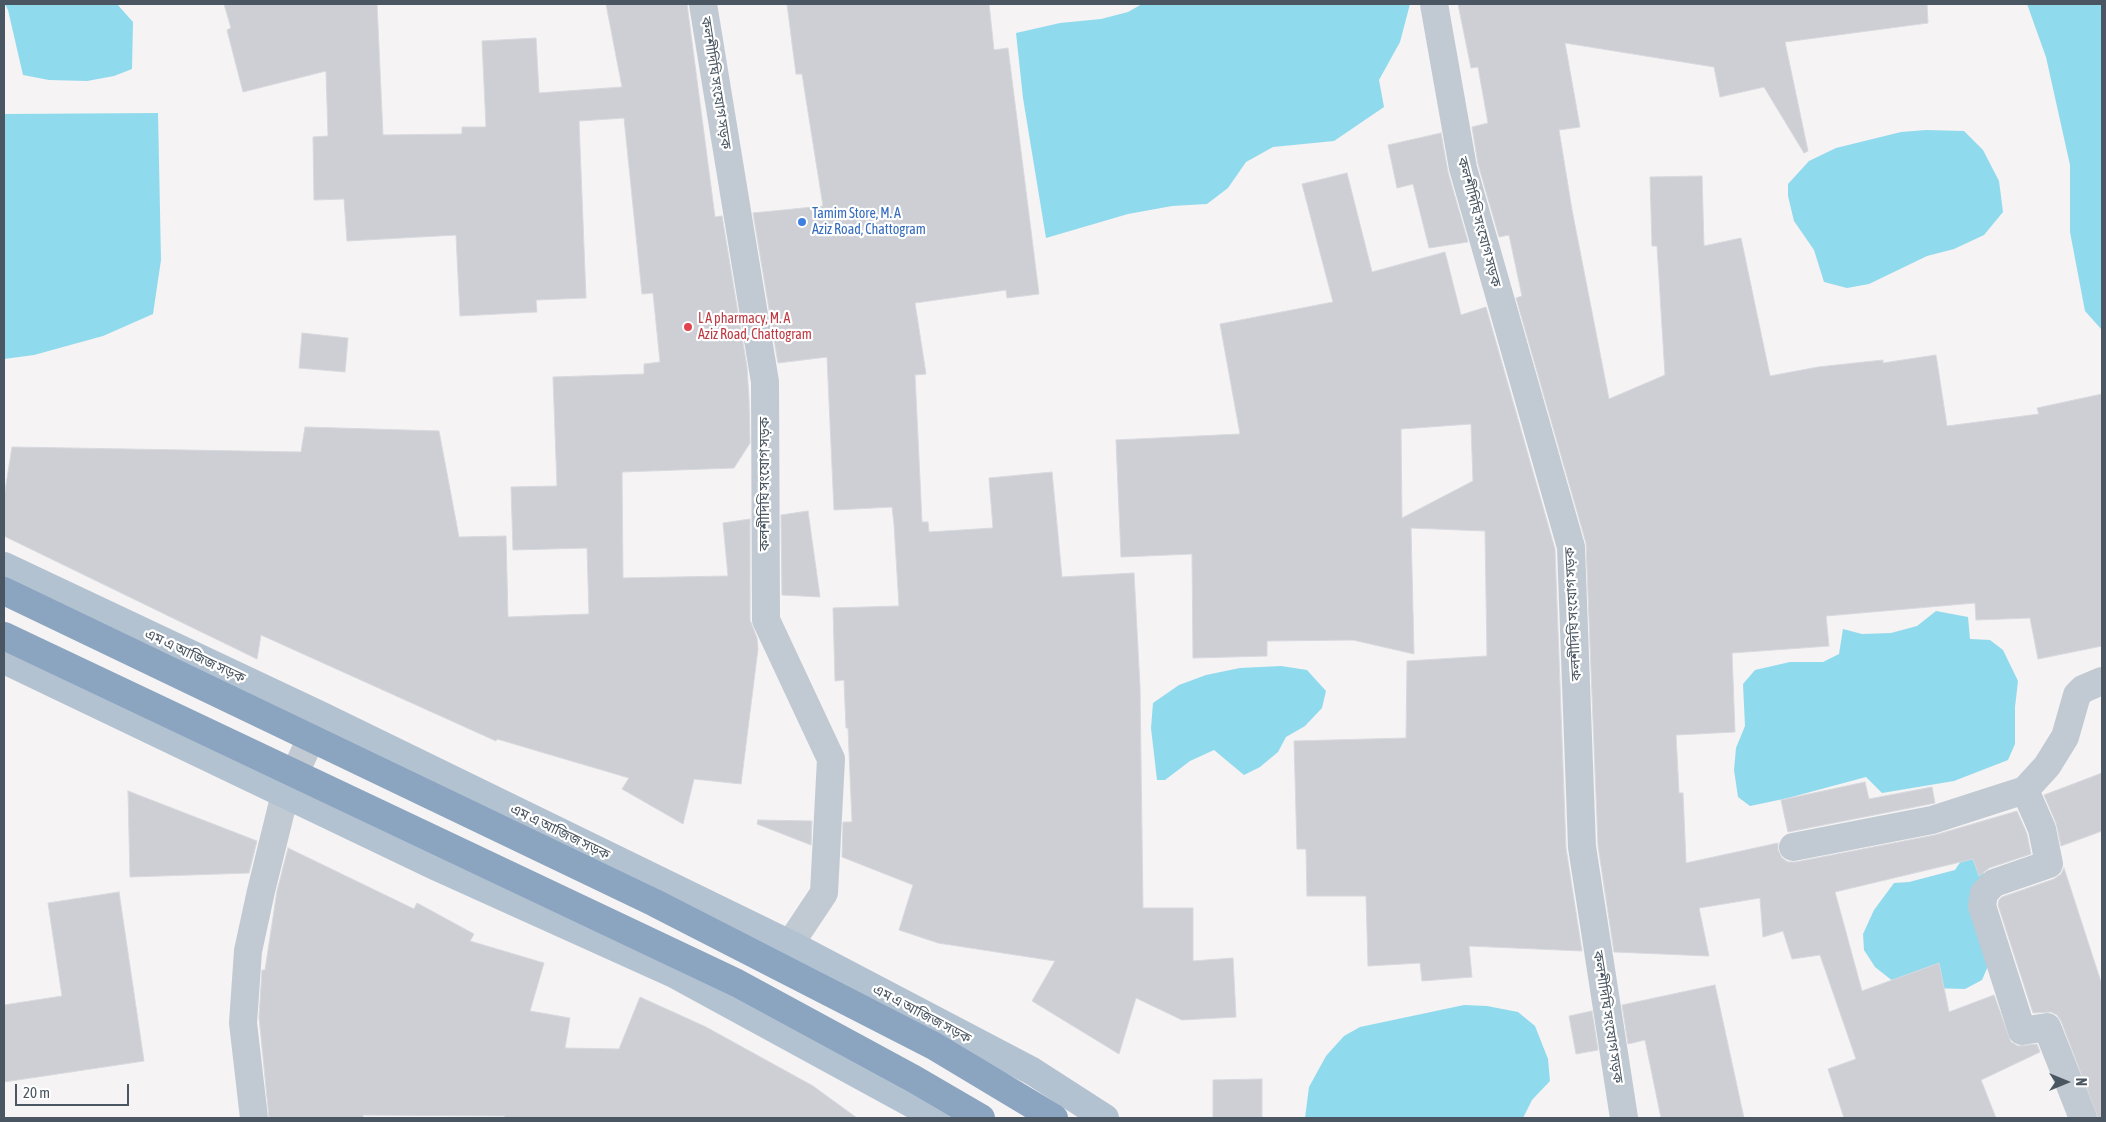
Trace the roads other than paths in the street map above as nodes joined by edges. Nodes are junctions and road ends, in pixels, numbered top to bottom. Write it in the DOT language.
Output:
graph roads {
  1 [pos="703,4"];
  2 [pos="1434,4"];
  3 [pos="4,566"];
  4 [pos="4,591"];
  5 [pos="4,636"];
  6 [pos="4,660"];
  7 [pos="2102,681"];
  8 [pos="322,716"];
  9 [pos="2025,790"];
  10 [pos="285,794"];
  11 [pos="1793,847"];
  12 [pos="790,944"];
  13 [pos="254,1118"];
  14 [pos="938,1118"];
  15 [pos="981,1118"];
  16 [pos="1054,1118"];
  17 [pos="1105,1118"];
  18 [pos="1624,1118"];
  19 [pos="2083,1118"];
  1 -- 12 [label="street, কলশীদিঘি সংযোগ সড়ক"];
  2 -- 18 [label="street, কলশীদিঘি সংযোগ সড়ক"];
  3 -- 8 [label="main road, এম এ আজিজ সড়ক"];
  4 -- 16 [label="highway"];
  5 -- 15 [label="highway"];
  6 -- 10 [label="main road"];
  7 -- 9 [label="street"];
  8 -- 10 [label="street"];
  8 -- 12 [label="main road, এম এ আজিজ সড়ক"];
  9 -- 11 [label="street"];
  9 -- 19 [label="street"];
  10 -- 13 [label="street"];
  10 -- 14 [label="main road"];
  12 -- 17 [label="main road, এম এ আজিজ সড়ক"];
}
